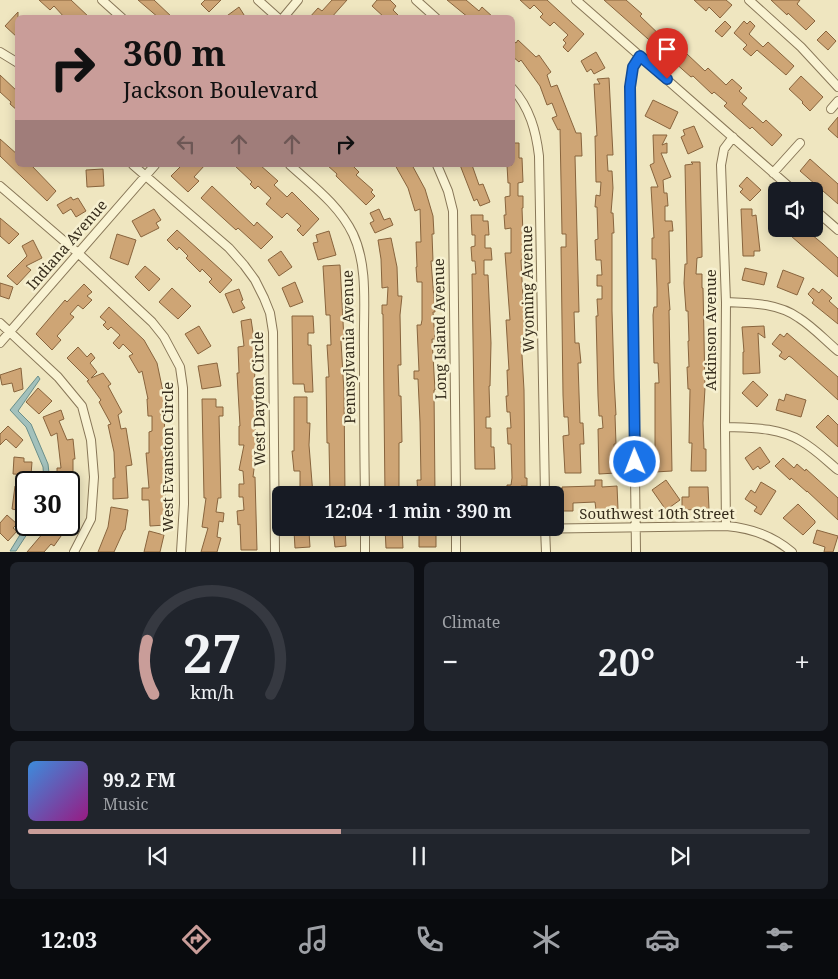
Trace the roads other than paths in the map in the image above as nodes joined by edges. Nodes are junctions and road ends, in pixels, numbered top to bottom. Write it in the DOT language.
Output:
graph roads {
  1 [pos="102,0"];
  2 [pos="258,0"];
  3 [pos="298,0"];
  4 [pos="416,0"];
  5 [pos="576,0"];
  6 [pos="750,0"];
  7 [pos="119,15"];
  8 [pos="275,15"];
  9 [pos="286,15"];
  10 [pos="433,15"];
  11 [pos="0,52"];
  12 [pos="640,56"];
  13 [pos="15,61"];
  14 [pos="838,87"];
  15 [pos="515,92"];
  16 [pos="838,101"];
  17 [pos="831,109"];
  18 [pos="733,138"];
  19 [pos="800,143"];
  20 [pos="135,167"];
  21 [pos="153,167"];
  22 [pos="292,167"];
  23 [pos="438,167"];
  24 [pos="773,173"];
  25 [pos="146,176"];
  26 [pos="784,182"];
  27 [pos="0,186"];
  28 [pos="823,217"];
  29 [pos="838,230"];
  30 [pos="78,253"];
  31 [pos="726,302"];
  32 [pos="0,323"];
  33 [pos="10,332"];
  34 [pos="0,343"];
  35 [pos="838,351"];
  36 [pos="725,427"];
  37 [pos="838,470"];
  38 [pos="365,486"];
  39 [pos="456,486"];
  40 [pos="544,486"];
  41 [pos="726,526"];
  42 [pos="564,528"];
  43 [pos="636,528"];
  44 [pos="365,536"];
  45 [pos="456,536"];
  46 [pos="545,536"];
  47 [pos="74,552"];
  48 [pos="181,552"];
  49 [pos="274,552"];
  50 [pos="365,552"];
  51 [pos="456,552"];
  52 [pos="546,552"];
  53 [pos="636,552"];
  54 [pos="792,552"];
  1 -- 7 [label="street"];
  2 -- 8 [label="street"];
  3 -- 9 [label="street"];
  4 -- 10 [label="street"];
  5 -- 12 [label="street"];
  6 -- 14 [label="street"];
  11 -- 13 [label="street"];
  12 -- 18 [label="street"];
  12 -- 43 [label="street"];
  15 -- 40 [label="street, Wyoming Avenue"];
  16 -- 17 [label="street"];
  18 -- 24 [label="street"];
  18 -- 31 [label="street, Atkinson Avenue"];
  19 -- 24 [label="street"];
  20 -- 25 [label="street, West Dayton Circle"];
  21 -- 25 [label="street, Indiana Avenue"];
  22 -- 38 [label="street, Pennsylvania Avenue"];
  23 -- 39 [label="street, Long Island Avenue"];
  24 -- 26 [label="street"];
  25 -- 30 [label="street, Indiana Avenue"];
  25 -- 49 [label="street, West Dayton Circle"];
  27 -- 30 [label="street, West Evanston Circle"];
  28 -- 29 [label="street"];
  30 -- 33 [label="street, Indiana Avenue"];
  30 -- 48 [label="street, West Evanston Circle"];
  31 -- 35 [label="street"];
  31 -- 36 [label="street, Atkinson Avenue"];
  32 -- 33 [label="street"];
  33 -- 34 [label="street, Indiana Avenue"];
  33 -- 47 [label="street"];
  36 -- 37 [label="street"];
  36 -- 41 [label="street, Atkinson Avenue"];
  41 -- 43 [label="street, Southwest 10th Street"];
  41 -- 54 [label="street, Southwest 10th Street"];
  42 -- 43 [label="street, Southwest 10th Street"];
  43 -- 53 [label="street"];
  44 -- 50 [label="street"];
  45 -- 51 [label="street"];
  46 -- 52 [label="street"];
}
